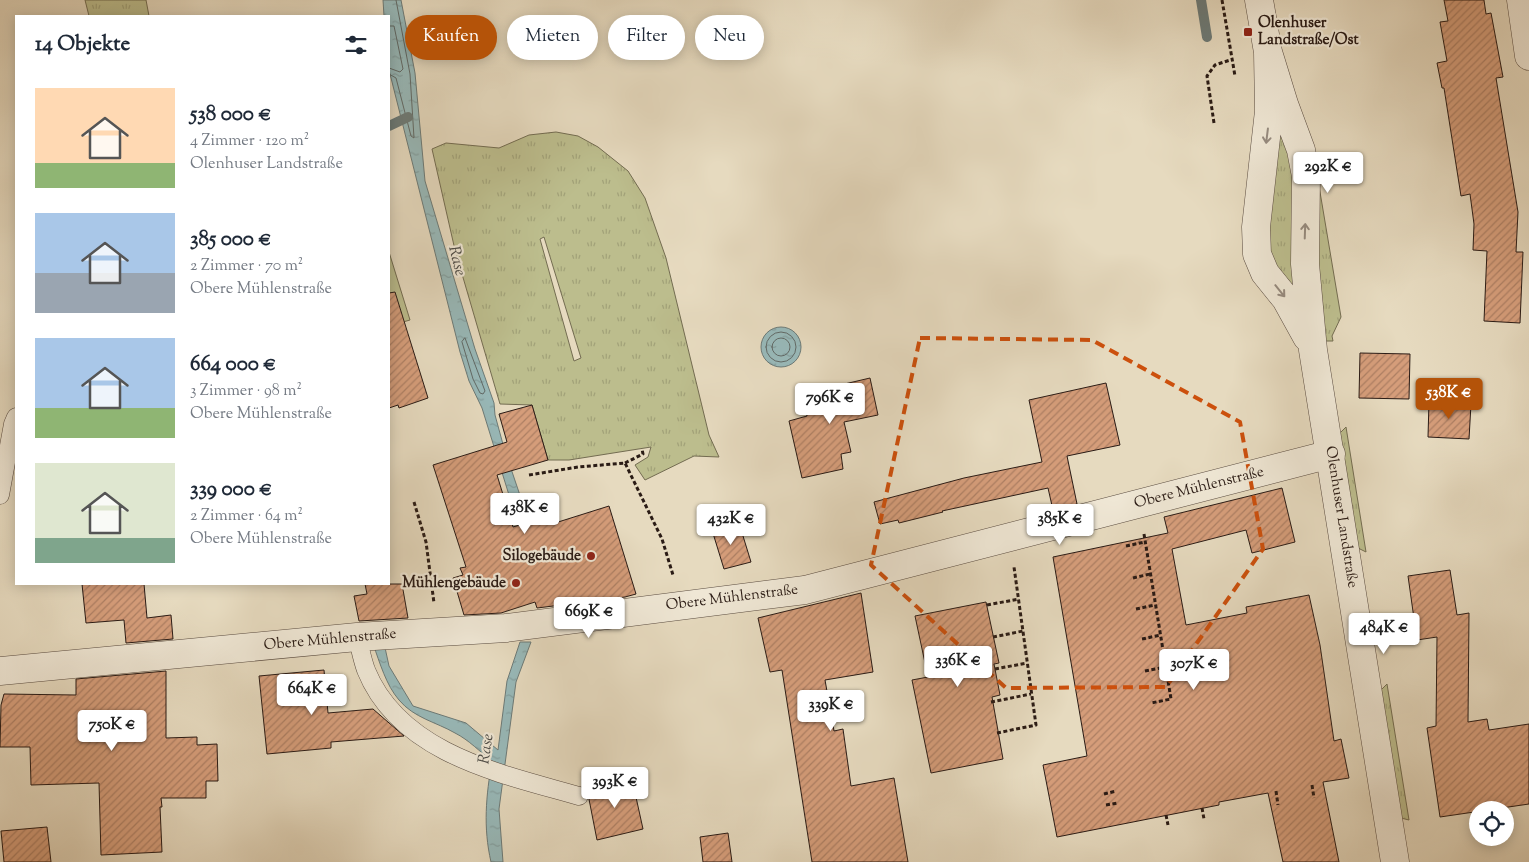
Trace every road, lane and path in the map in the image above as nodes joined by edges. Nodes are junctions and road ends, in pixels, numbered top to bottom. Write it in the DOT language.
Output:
graph roads {
  1 [pos="1222,0"];
  2 [pos="1259,0"];
  3 [pos="1521,0"];
  4 [pos="1268,52"];
  5 [pos="1529,56"];
  6 [pos="1232,59"];
  7 [pos="1214,123"];
  8 [pos="1312,350"];
  9 [pos="15,419"];
  10 [pos="642,449"];
  11 [pos="1331,454"];
  12 [pos="625,463"];
  13 [pos="529,475"];
  14 [pos="0,495"];
  15 [pos="414,502"];
  16 [pos="1139,504"];
  17 [pos="1010,537"];
  18 [pos="1145,542"];
  19 [pos="1126,546"];
  20 [pos="1150,574"];
  21 [pos="1133,578"];
  22 [pos="1018,598"];
  23 [pos="682,605"];
  24 [pos="987,605"];
  25 [pos="1156,605"];
  26 [pos="1136,609"];
  27 [pos="438,630"];
  28 [pos="1023,631"];
  29 [pos="1161,635"];
  30 [pos="370,636"];
  31 [pos="993,637"];
  32 [pos="1142,639"];
  33 [pos="1027,663"];
  34 [pos="1166,667"];
  35 [pos="995,669"];
  36 [pos="1145,671"];
  37 [pos="0,672"];
  38 [pos="1032,694"];
  39 [pos="991,702"];
  40 [pos="1151,703"];
  41 [pos="997,733"];
  42 [pos="1312,785"];
  43 [pos="1116,791"];
  44 [pos="1276,791"];
  45 [pos="1104,794"];
  46 [pos="579,796"];
  47 [pos="1314,798"];
  48 [pos="1118,803"];
  49 [pos="1106,805"];
  50 [pos="1278,805"];
  51 [pos="1202,808"];
  52 [pos="1166,815"];
  53 [pos="1204,819"];
  54 [pos="1168,825"];
  55 [pos="1395,862"];
  1 -- 6 [label="path"];
  2 -- 4 [label="street, Olenhuser Landstraße"];
  3 -- 5 [label="street"];
  4 -- 6 [label="path"];
  8 -- 4 [label="street, Olenhuser Landstraße, one-way"];
  4 -- 8 [label="street, Olenhuser Landstraße, one-way"];
  6 -- 7 [label="path"];
  8 -- 11 [label="street, Olenhuser Landstraße"];
  9 -- 14 [label="lane"];
  10 -- 12 [label="path"];
  11 -- 16 [label="street, Obere Mühlenstraße"];
  11 -- 55 [label="street, Olenhuser Landstraße"];
  12 -- 13 [label="path"];
  12 -- 23 [label="path"];
  15 -- 27 [label="path"];
  16 -- 17 [label="street, Obere Mühlenstraße"];
  16 -- 18 [label="path"];
  17 -- 22 [label="path"];
  17 -- 23 [label="street, Obere Mühlenstraße"];
  18 -- 19 [label="path"];
  18 -- 20 [label="path"];
  20 -- 21 [label="path"];
  20 -- 25 [label="path"];
  22 -- 24 [label="path"];
  22 -- 28 [label="path"];
  23 -- 27 [label="street, Obere Mühlenstraße"];
  25 -- 26 [label="path"];
  25 -- 29 [label="path"];
  27 -- 30 [label="street, Obere Mühlenstraße"];
  28 -- 31 [label="path"];
  28 -- 33 [label="path"];
  29 -- 32 [label="path"];
  29 -- 34 [label="path"];
  30 -- 37 [label="street, Obere Mühlenstraße"];
  30 -- 46 [label="lane"];
  33 -- 35 [label="path"];
  33 -- 38 [label="path"];
  34 -- 36 [label="path"];
  34 -- 40 [label="path"];
  38 -- 39 [label="path"];
  38 -- 41 [label="path"];
  42 -- 47 [label="path"];
  43 -- 45 [label="path"];
  44 -- 50 [label="path"];
  48 -- 49 [label="path"];
  51 -- 53 [label="path"];
  52 -- 54 [label="path"];
}
